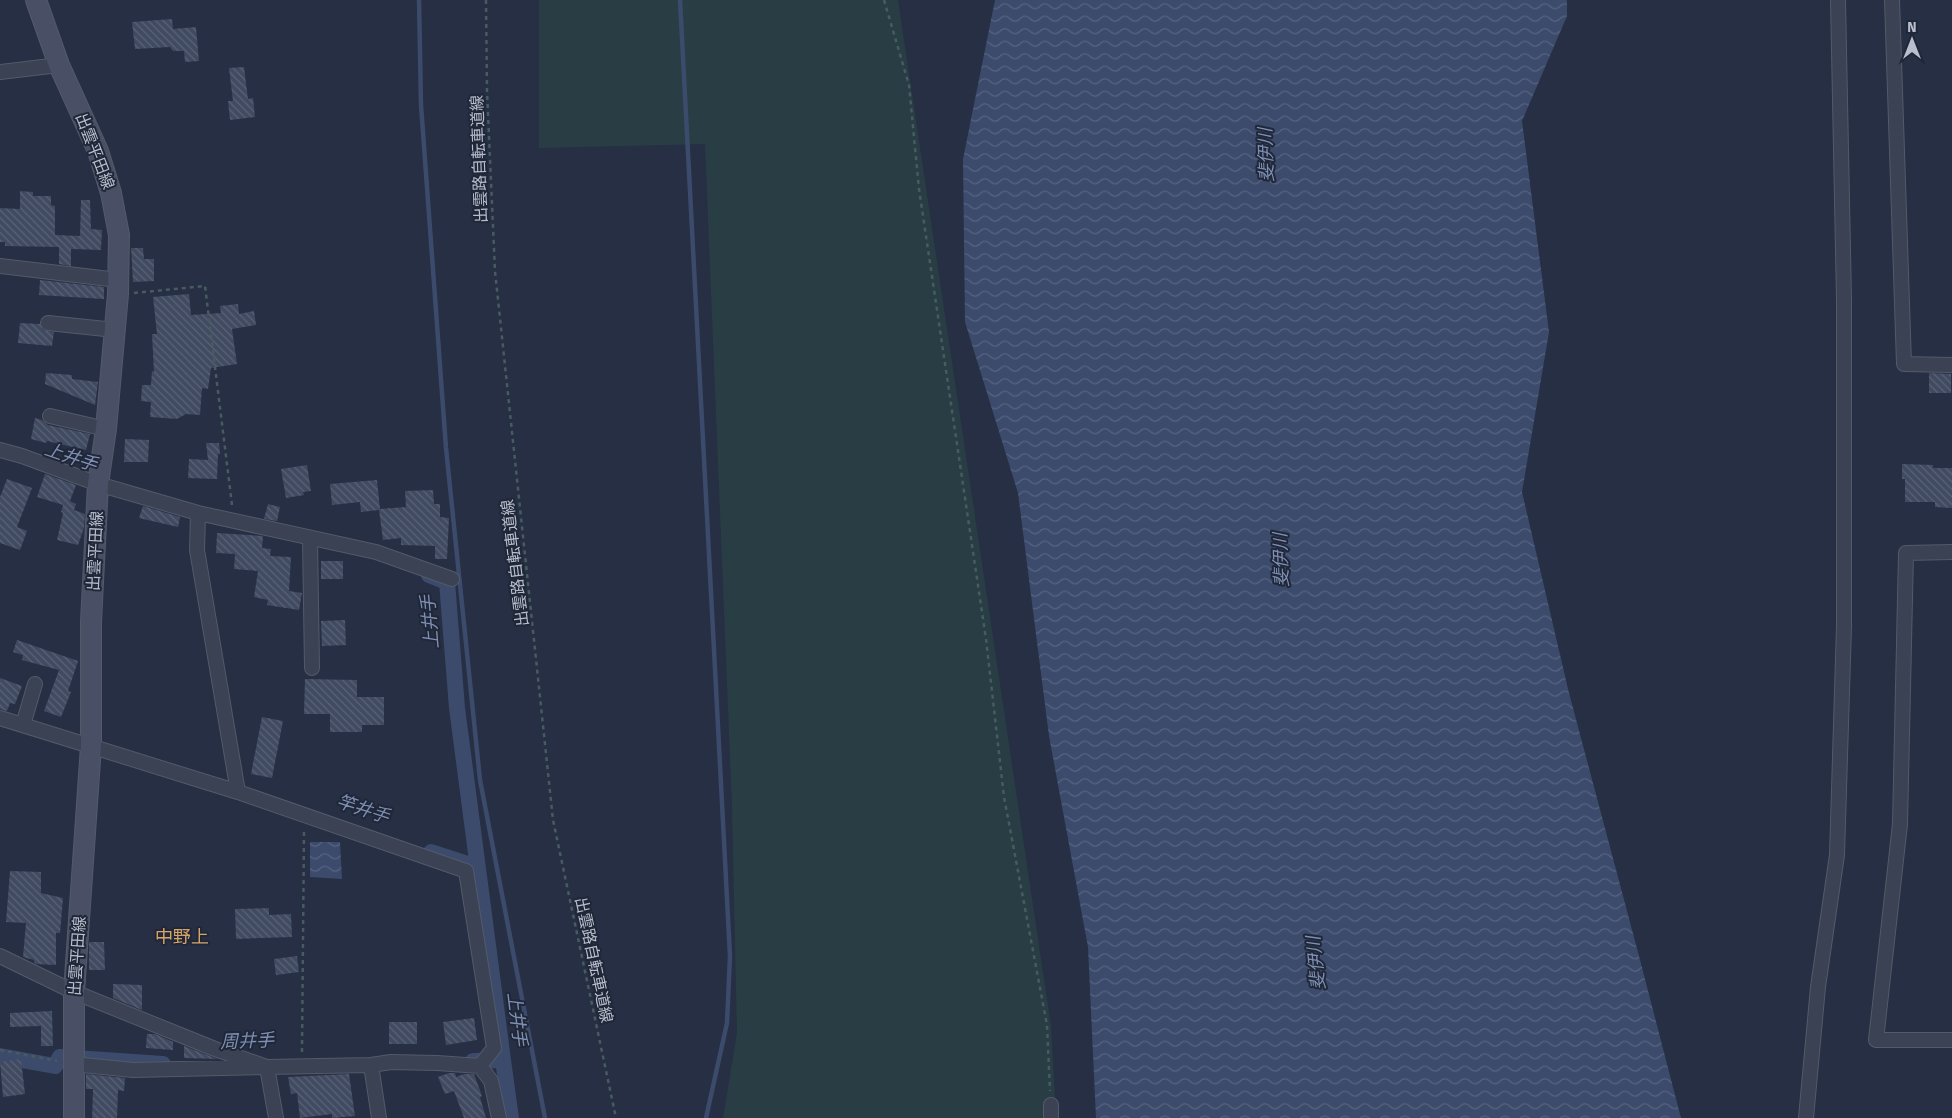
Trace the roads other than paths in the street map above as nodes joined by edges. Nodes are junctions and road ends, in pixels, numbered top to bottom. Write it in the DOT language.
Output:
graph roads {
  1 [pos="36,0"];
  2 [pos="1838,0"];
  3 [pos="1892,0"];
  4 [pos="59,65"];
  5 [pos="0,72"];
  6 [pos="0,266"];
  7 [pos="118,287"];
  8 [pos="48,323"];
  9 [pos="115,330"];
  10 [pos="1952,365"];
  11 [pos="50,416"];
  12 [pos="106,429"];
  13 [pos="0,450"];
  14 [pos="98,484"];
  15 [pos="198,513"];
  16 [pos="310,538"];
  17 [pos="1952,552"];
  18 [pos="452,578"];
  19 [pos="312,668"];
  20 [pos="35,684"];
  21 [pos="0,718"];
  22 [pos="23,725"];
  23 [pos="91,746"];
  24 [pos="238,792"];
  25 [pos="0,956"];
  26 [pos="74,992"];
  27 [pos="1952,1040"];
  28 [pos="73,1064"];
  29 [pos="371,1065"];
  30 [pos="480,1066"];
  31 [pos="267,1067"];
  32 [pos="74,1118"];
  33 [pos="276,1118"];
  34 [pos="379,1118"];
  35 [pos="499,1118"];
  36 [pos="1806,1118"];
  1 -- 4 [label="main road, 出雲平田線"];
  2 -- 36 [label="street"];
  3 -- 10 [label="street"];
  4 -- 5 [label="street"];
  4 -- 7 [label="main road, 出雲平田線"];
  6 -- 7 [label="street"];
  7 -- 9 [label="main road, 出雲平田線"];
  8 -- 9 [label="street"];
  9 -- 12 [label="main road, 出雲平田線"];
  11 -- 12 [label="street"];
  12 -- 14 [label="main road, 出雲平田線"];
  13 -- 14 [label="street"];
  14 -- 15 [label="street"];
  14 -- 23 [label="main road, 出雲平田線"];
  15 -- 16 [label="street"];
  15 -- 24 [label="street"];
  16 -- 18 [label="street"];
  16 -- 19 [label="street"];
  17 -- 27 [label="street"];
  20 -- 22 [label="street"];
  21 -- 22 [label="street"];
  22 -- 23 [label="street"];
  23 -- 24 [label="street"];
  23 -- 26 [label="main road, 出雲平田線"];
  24 -- 30 [label="street"];
  25 -- 26 [label="street"];
  26 -- 28 [label="main road, 出雲平田線"];
  26 -- 31 [label="street"];
  28 -- 31 [label="street"];
  28 -- 32 [label="main road, 出雲平田線"];
  29 -- 30 [label="street"];
  29 -- 31 [label="street"];
  29 -- 34 [label="street"];
  30 -- 35 [label="street"];
  31 -- 33 [label="street"];
}
